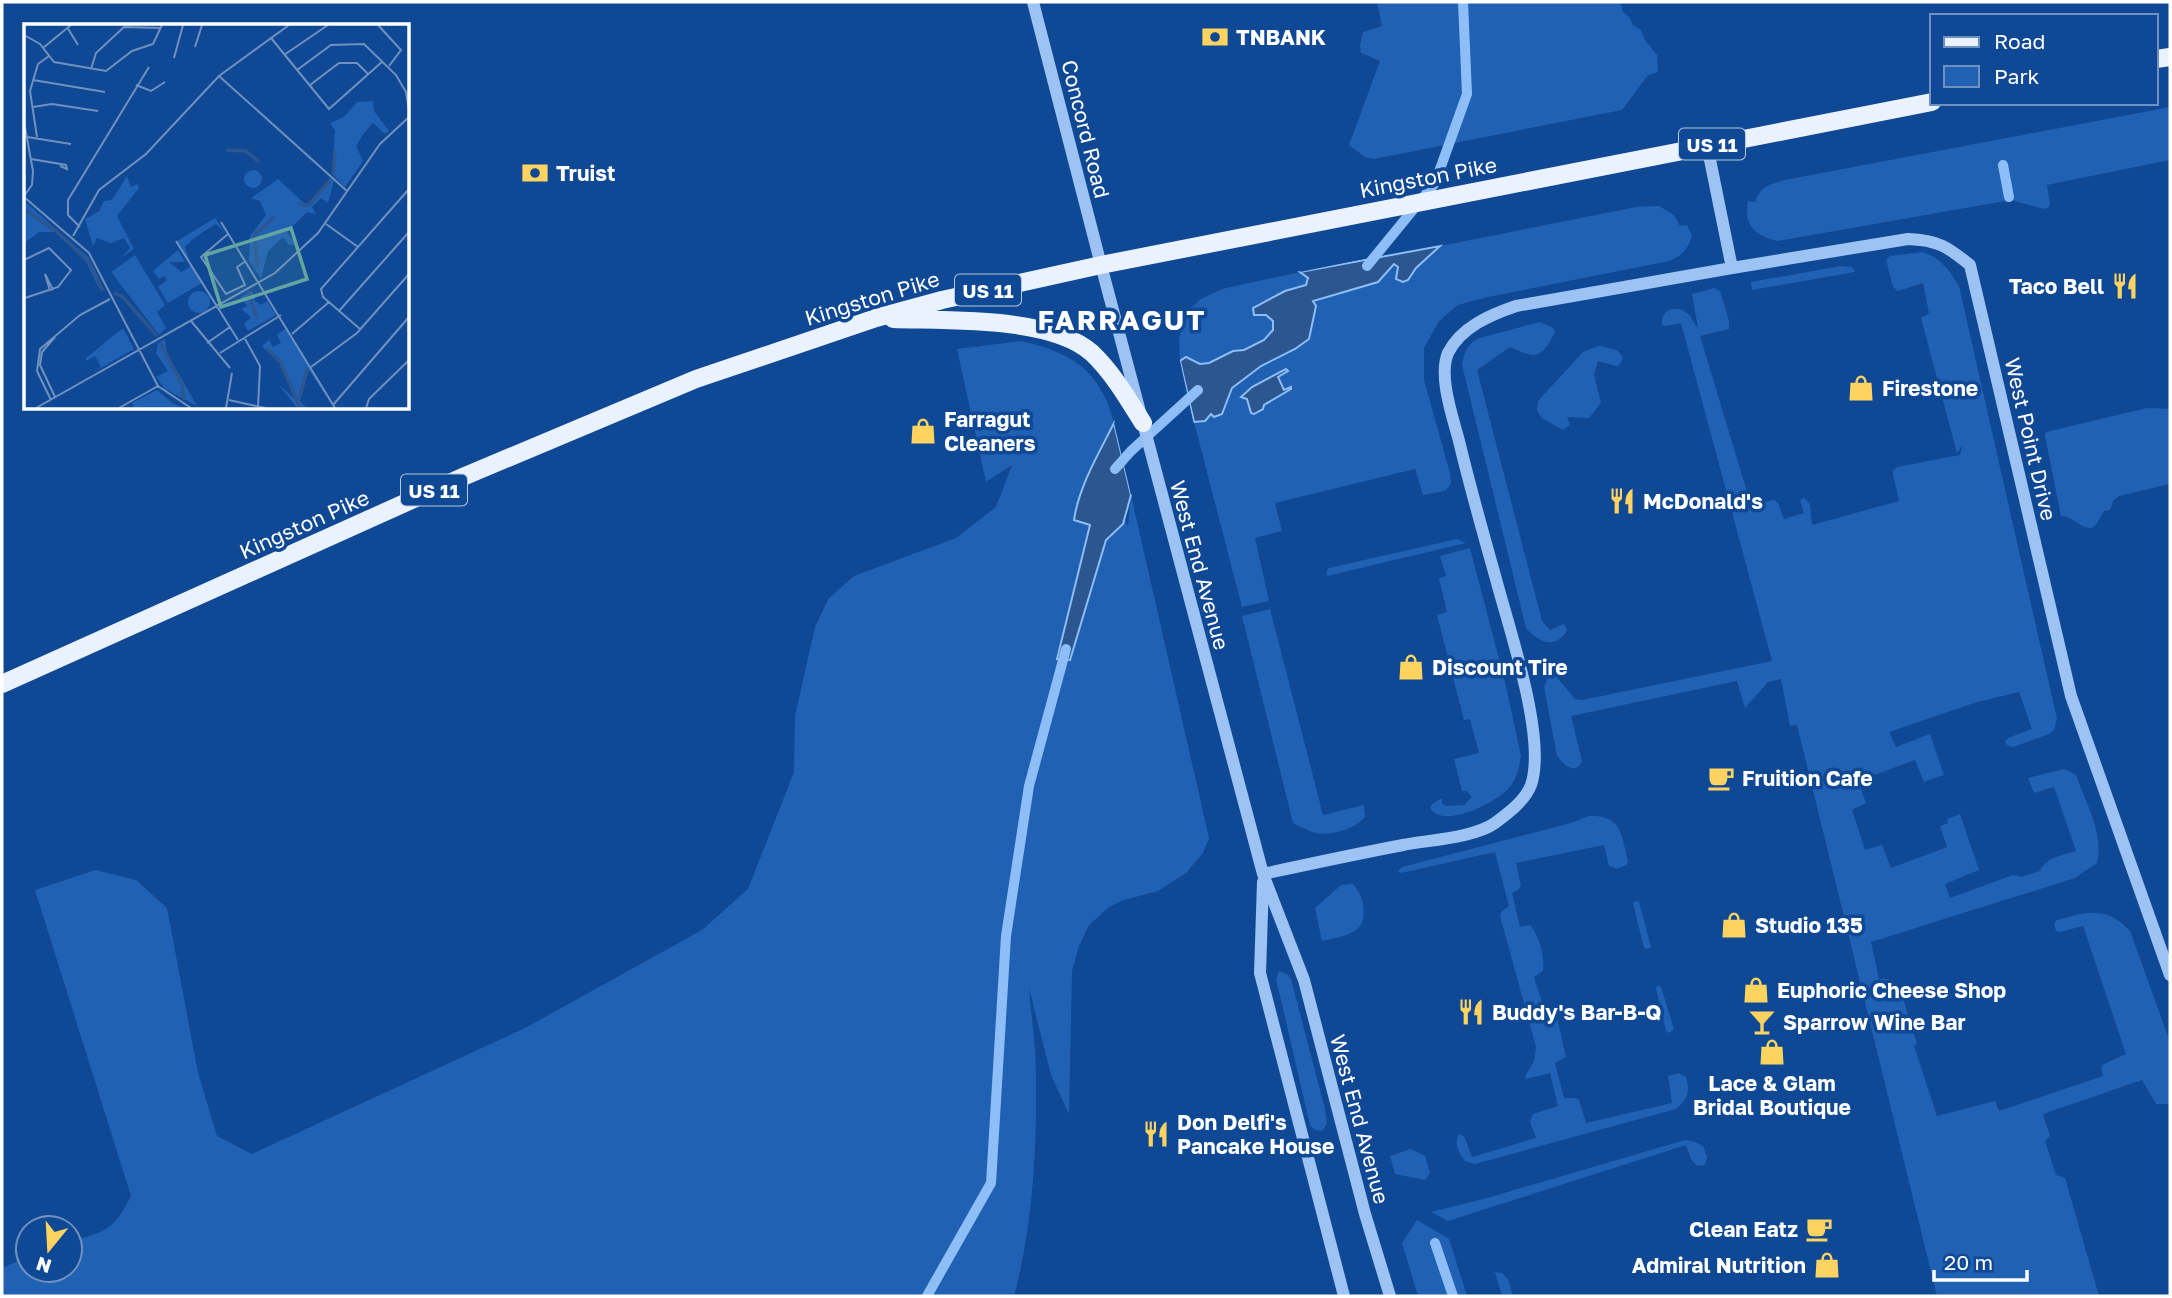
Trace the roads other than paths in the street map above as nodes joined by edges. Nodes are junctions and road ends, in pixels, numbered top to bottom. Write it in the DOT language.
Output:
graph roads {
  1 [pos="1033,2"];
  2 [pos="1930,102"];
  3 [pos="1707,145"];
  4 [pos="1101,265"];
  5 [pos="1732,268"];
  6 [pos="876,318"];
  7 [pos="1139,414"];
  8 [pos="2,684"];
  9 [pos="1263,874"];
  10 [pos="2170,975"];
  11 [pos="1344,1296"];
  12 [pos="1390,1296"];
  1 -- 4 [label="street, Concord Road"];
  2 -- 3 [label="main road, Kingston Pike / US 11"];
  3 -- 4 [label="main road, Kingston Pike / US 11"];
  3 -- 5 [label="street"];
  4 -- 6 [label="main road, Kingston Pike / US 11"];
  4 -- 7 [label="street, West End Avenue"];
  5 -- 9 [label="street, West Point Drive"];
  5 -- 10 [label="street, West Point Drive"];
  6 -- 7 [label="main road"];
  6 -- 8 [label="main road, Kingston Pike / US 11"];
  7 -- 9 [label="street, West End Avenue"];
  9 -- 11 [label="street, West End Avenue"];
  9 -- 12 [label="street, West End Avenue"];
}
